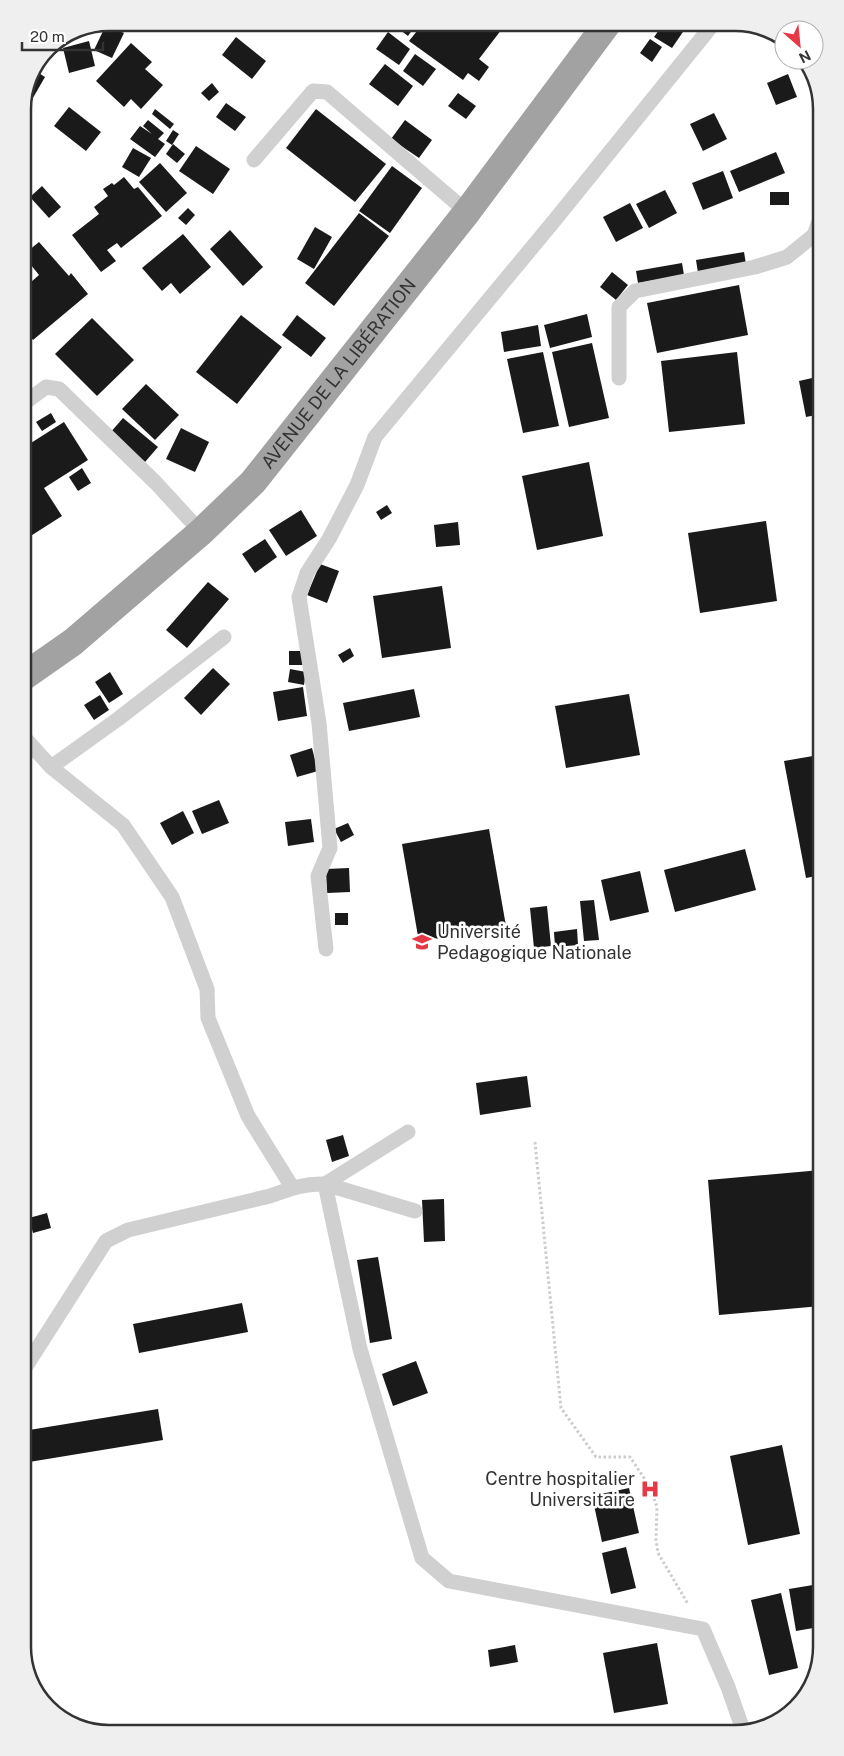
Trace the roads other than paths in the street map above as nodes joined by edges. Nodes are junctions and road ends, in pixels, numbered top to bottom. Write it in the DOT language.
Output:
graph roads {
  1 [pos="595,31"];
  2 [pos="708,31"];
  3 [pos="254,160"];
  4 [pos="467,212"];
  5 [pos="813,235"];
  6 [pos="619,378"];
  7 [pos="31,398"];
  8 [pos="201,532"];
  9 [pos="224,636"];
  10 [pos="31,671"];
  11 [pos="31,745"];
  12 [pos="51,767"];
  13 [pos="326,950"];
  14 [pos="408,1132"];
  15 [pos="325,1184"];
  16 [pos="292,1187"];
  17 [pos="415,1211"];
  18 [pos="31,1357"];
  19 [pos="741,1724"];
  1 -- 4 [label="highway, AVENUE DE LA LIBÉRATION"];
  2 -- 13 [label="lane"];
  3 -- 4 [label="lane"];
  4 -- 8 [label="highway, AVENUE DE LA LIBÉRATION"];
  5 -- 6 [label="lane"];
  7 -- 8 [label="lane"];
  8 -- 10 [label="highway, AVENUE DE LA LIBÉRATION"];
  9 -- 12 [label="lane"];
  11 -- 12 [label="lane"];
  12 -- 16 [label="lane"];
  14 -- 15 [label="lane"];
  15 -- 16 [label="lane"];
  15 -- 17 [label="lane"];
  15 -- 19 [label="lane"];
  16 -- 18 [label="lane"];
}
